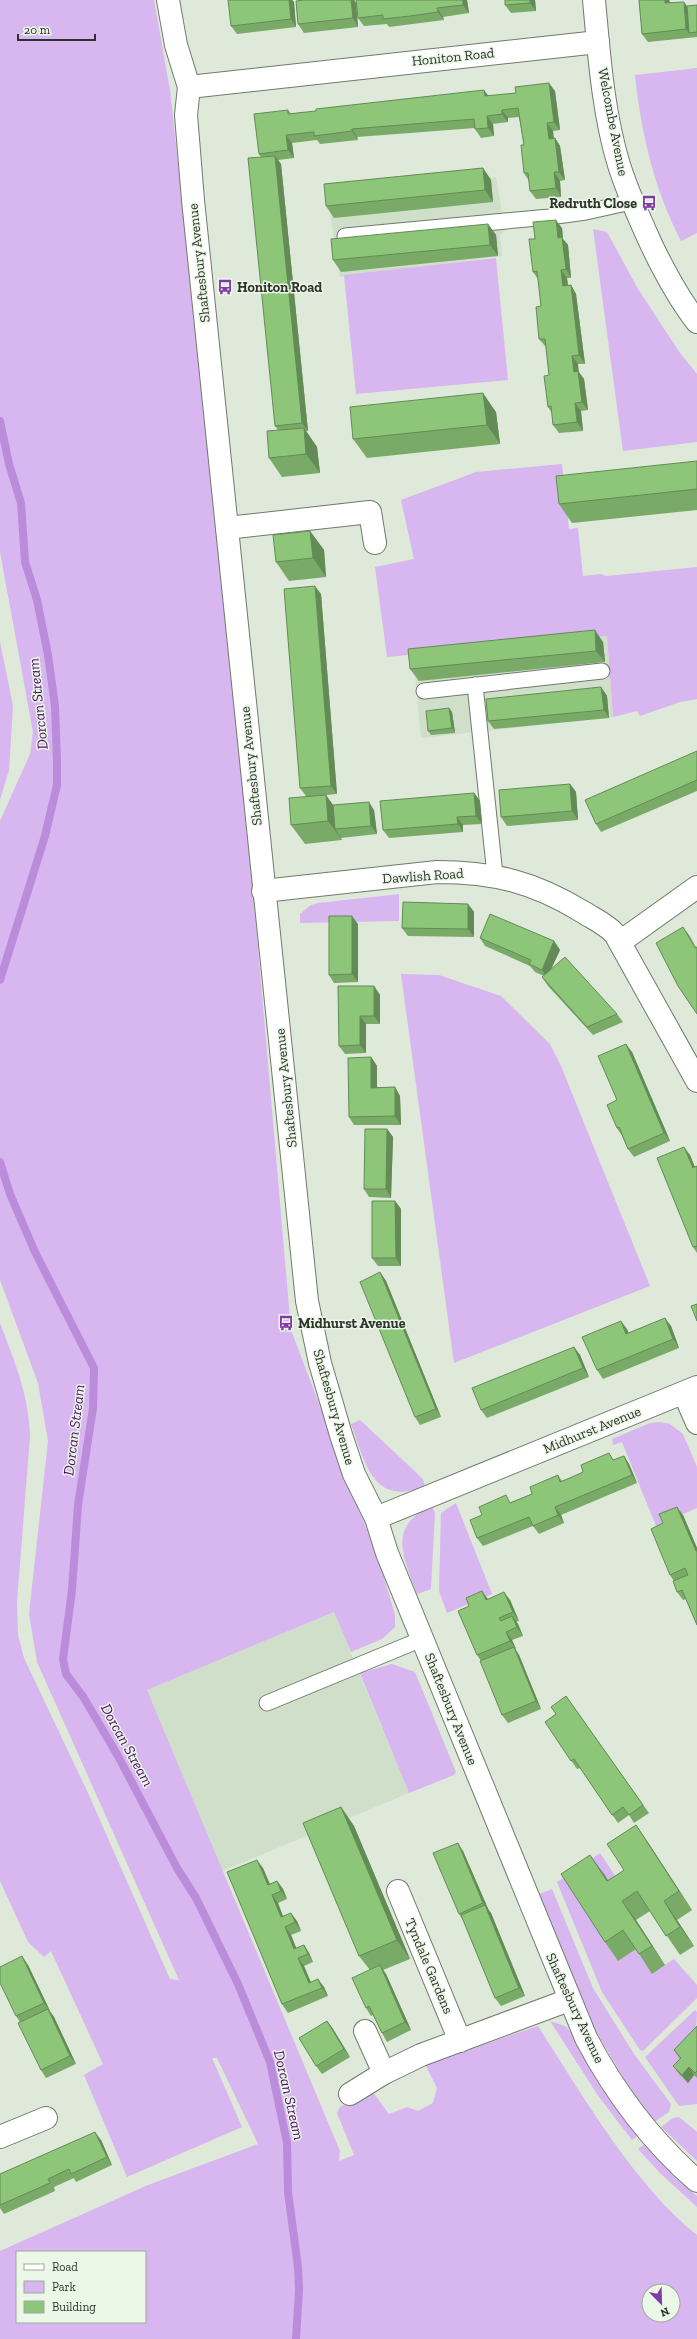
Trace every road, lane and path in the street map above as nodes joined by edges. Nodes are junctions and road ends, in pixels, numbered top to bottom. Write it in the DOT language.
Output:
graph roads {
  1 [pos="168,0"];
  2 [pos="594,0"];
  3 [pos="598,42"];
  4 [pos="189,87"];
  5 [pos="631,202"];
  6 [pos="345,236"];
  7 [pos="697,322"];
  8 [pos="227,528"];
  9 [pos="375,543"];
  10 [pos="602,671"];
  11 [pos="475,685"];
  12 [pos="424,691"];
  13 [pos="495,875"];
  14 [pos="697,888"];
  15 [pos="264,891"];
  16 [pos="620,942"];
  17 [pos="697,1081"];
  18 [pos="691,1390"];
  19 [pos="697,1423"];
  20 [pos="376,1518"];
  21 [pos="422,1638"];
  22 [pos="267,1703"];
  23 [pos="398,1891"];
  24 [pos="569,2000"];
  25 [pos="365,2031"];
  26 [pos="460,2041"];
  27 [pos="384,2073"];
  28 [pos="350,2094"];
  29 [pos="46,2118"];
  30 [pos="1,2133"];
  31 [pos="697,2181"];
  1 -- 4 [label="street, Shaftesbury Avenue"];
  2 -- 3 [label="street, Welcombe Avenue"];
  3 -- 4 [label="street, Honiton Road"];
  3 -- 5 [label="street, Welcombe Avenue"];
  4 -- 8 [label="street, Shaftesbury Avenue"];
  5 -- 6 [label="lane"];
  5 -- 7 [label="street, Welcombe Avenue"];
  8 -- 9 [label="street"];
  8 -- 15 [label="street, Shaftesbury Avenue"];
  10 -- 11 [label="lane"];
  11 -- 12 [label="lane"];
  11 -- 13 [label="lane"];
  13 -- 15 [label="street, Dawlish Road"];
  13 -- 16 [label="street, Dawlish Road"];
  14 -- 16 [label="street"];
  15 -- 20 [label="street, Shaftesbury Avenue"];
  16 -- 17 [label="street, Dawlish Road"];
  18 -- 19 [label="street"];
  18 -- 20 [label="street, Midhurst Avenue"];
  20 -- 21 [label="street, Shaftesbury Avenue"];
  21 -- 22 [label="lane"];
  21 -- 24 [label="street, Shaftesbury Avenue"];
  23 -- 26 [label="street, Tyndale Gardens"];
  24 -- 26 [label="street"];
  24 -- 31 [label="street, Shaftesbury Avenue"];
  25 -- 27 [label="street"];
  26 -- 27 [label="street"];
  27 -- 28 [label="street"];
  29 -- 30 [label="street"];
}
